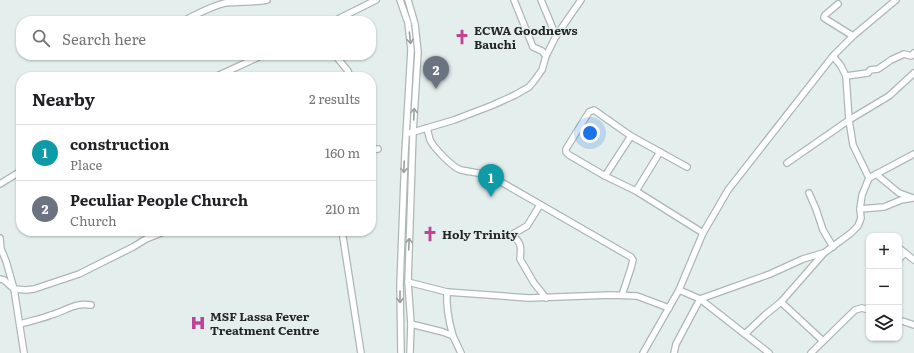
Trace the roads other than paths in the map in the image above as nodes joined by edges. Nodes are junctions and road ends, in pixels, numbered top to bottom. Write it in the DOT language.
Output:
graph roads {
  1 [pos="267,0"];
  2 [pos="373,0"];
  3 [pos="400,0"];
  4 [pos="408,0"];
  5 [pos="514,0"];
  6 [pos="541,0"];
  7 [pos="581,0"];
  8 [pos="893,1"];
  9 [pos="838,4"];
  10 [pos="194,16"];
  11 [pos="343,16"];
  12 [pos="556,36"];
  13 [pos="853,36"];
  14 [pos="914,53"];
  15 [pos="546,56"];
  16 [pos="833,56"];
  17 [pos="252,60"];
  18 [pos="339,60"];
  19 [pos="226,72"];
  20 [pos="348,72"];
  21 [pos="914,73"];
  22 [pos="846,76"];
  23 [pos="849,120"];
  24 [pos="427,128"];
  25 [pos="413,133"];
  26 [pos="406,134"];
  27 [pos="631,136"];
  28 [pos="660,152"];
  29 [pos="914,154"];
  30 [pos="787,163"];
  31 [pos="687,167"];
  32 [pos="16,174"];
  33 [pos="876,174"];
  34 [pos="605,176"];
  35 [pos="869,178"];
  36 [pos="0,184"];
  37 [pos="636,191"];
  38 [pos="809,193"];
  39 [pos="913,199"];
  40 [pos="540,205"];
  41 [pos="860,209"];
  42 [pos="703,234"];
  43 [pos="154,236"];
  44 [pos="343,236"];
  45 [pos="0,238"];
  46 [pos="833,247"];
  47 [pos="902,250"];
  48 [pos="824,253"];
  49 [pos="905,253"];
  50 [pos="902,256"];
  51 [pos="914,260"];
  52 [pos="0,279"];
  53 [pos="408,282"];
  54 [pos="14,289"];
  55 [pos="679,290"];
  56 [pos="447,292"];
  57 [pos="622,295"];
  58 [pos="546,298"];
  59 [pos="700,299"];
  60 [pos="781,302"];
  61 [pos="91,305"];
  62 [pos="669,308"];
  63 [pos="866,309"];
  64 [pos="902,321"];
  65 [pos="20,324"];
  66 [pos="411,324"];
  67 [pos="914,325"];
  68 [pos="745,334"];
  69 [pos="452,336"];
  70 [pos="823,341"];
  71 [pos="24,353"];
  72 [pos="362,353"];
  73 [pos="401,353"];
  74 [pos="410,353"];
  75 [pos="461,353"];
  76 [pos="644,353"];
  77 [pos="674,353"];
  78 [pos="769,353"];
  79 [pos="811,353"];
  1 -- 10 [label="street"];
  2 -- 11 [label="street"];
  3 -- 26 [label="street, one-way"];
  25 -- 4 [label="street, one-way"];
  5 -- 15 [label="street"];
  6 -- 12 [label="street"];
  7 -- 12 [label="street"];
  8 -- 13 [label="street"];
  9 -- 13 [label="street"];
  12 -- 15 [label="street"];
  13 -- 16 [label="street"];
  14 -- 22 [label="street"];
  15 -- 24 [label="street"];
  16 -- 22 [label="street"];
  16 -- 42 [label="street"];
  17 -- 19 [label="street"];
  18 -- 20 [label="street"];
  21 -- 23 [label="street"];
  22 -- 23 [label="street"];
  23 -- 30 [label="street"];
  23 -- 35 [label="street"];
  24 -- 25 [label="street"];
  24 -- 40 [label="street"];
  25 -- 26 [label="street"];
  53 -- 25 [label="street, one-way"];
  26 -- 73 [label="street, one-way"];
  27 -- 28 [label="street"];
  27 -- 34 [label="street"];
  27 -- 34 [label="street"];
  28 -- 31 [label="street"];
  28 -- 37 [label="street"];
  29 -- 33 [label="street"];
  32 -- 36 [label="street"];
  33 -- 35 [label="street"];
  33 -- 39 [label="street"];
  34 -- 37 [label="street"];
  35 -- 41 [label="street"];
  37 -- 42 [label="street"];
  38 -- 46 [label="street"];
  39 -- 41 [label="street"];
  40 -- 57 [label="street"];
  40 -- 58 [label="street"];
  41 -- 46 [label="street"];
  42 -- 55 [label="street"];
  43 -- 54 [label="street"];
  44 -- 72 [label="street"];
  45 -- 54 [label="street"];
  46 -- 48 [label="street"];
  47 -- 49 [label="street"];
  48 -- 59 [label="street"];
  48 -- 60 [label="street"];
  49 -- 50 [label="street"];
  49 -- 51 [label="street"];
  52 -- 54 [label="street"];
  53 -- 56 [label="street"];
  53 -- 66 [label="street"];
  54 -- 65 [label="street"];
  55 -- 59 [label="street"];
  55 -- 62 [label="street"];
  56 -- 58 [label="street"];
  56 -- 69 [label="street"];
  57 -- 58 [label="street"];
  57 -- 62 [label="street"];
  59 -- 68 [label="street"];
  59 -- 77 [label="street"];
  60 -- 68 [label="street"];
  60 -- 70 [label="street"];
  61 -- 65 [label="street"];
  62 -- 76 [label="street"];
  63 -- 70 [label="street"];
  64 -- 67 [label="street"];
  65 -- 71 [label="street"];
  66 -- 69 [label="street"];
  66 -- 74 [label="street"];
  68 -- 78 [label="street"];
  69 -- 75 [label="street"];
  70 -- 79 [label="street"];
}
